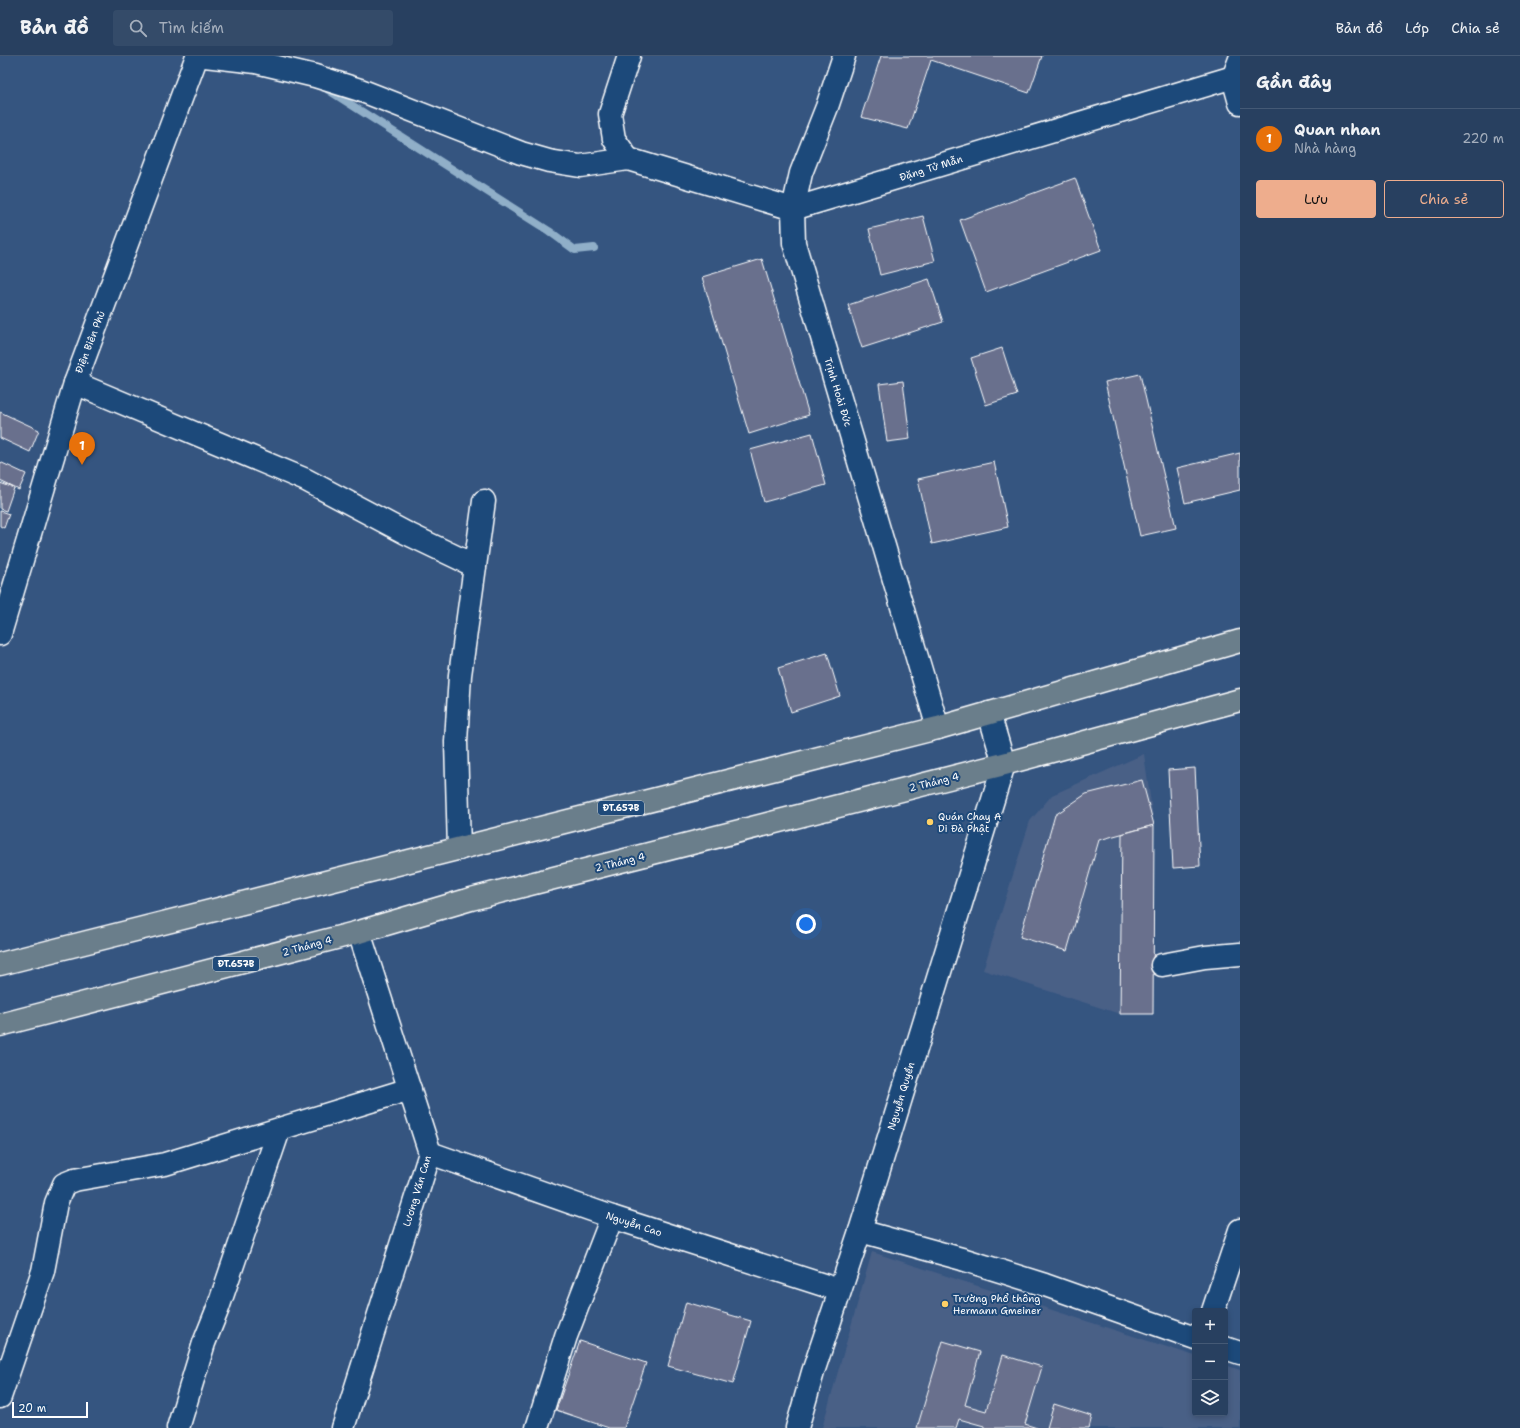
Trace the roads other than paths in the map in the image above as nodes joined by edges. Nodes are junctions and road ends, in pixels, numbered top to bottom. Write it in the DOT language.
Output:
graph roads {
  1 [pos="197,56"];
  2 [pos="205,56"];
  3 [pos="629,56"];
  4 [pos="844,56"];
  5 [pos="1238,71"];
  6 [pos="1240,102"];
  7 [pos="628,159"];
  8 [pos="793,209"];
  9 [pos="75,383"];
  10 [pos="484,501"];
  11 [pos="475,566"];
  12 [pos="0,634"];
  13 [pos="1240,641"];
  14 [pos="1240,700"];
  15 [pos="989,713"];
  16 [pos="938,728"];
  17 [pos="1004,764"];
  18 [pos="459,849"];
  19 [pos="359,932"];
  20 [pos="1240,954"];
  21 [pos="1,963"];
  22 [pos="1162,965"];
  23 [pos="0,1025"];
  24 [pos="410,1089"];
  25 [pos="278,1130"];
  26 [pos="430,1154"];
  27 [pos="612,1217"];
  28 [pos="860,1230"];
  29 [pos="1240,1230"];
  30 [pos="839,1290"];
  31 [pos="1214,1308"];
  32 [pos="1192,1337"];
  33 [pos="1228,1349"];
  34 [pos="1240,1353"];
  35 [pos="0,1397"];
  36 [pos="178,1428"];
  37 [pos="343,1428"];
  38 [pos="537,1428"];
  39 [pos="798,1428"];
  1 -- 9 [label="street, Điện Biên Phủ"];
  2 -- 7 [label="street"];
  3 -- 7 [label="street"];
  4 -- 8 [label="street, Trịnh Hoài Đức"];
  5 -- 6 [label="street"];
  5 -- 8 [label="street, Đặng Tử Mẫn"];
  7 -- 8 [label="street"];
  8 -- 16 [label="street, Trịnh Hoài Đức"];
  9 -- 11 [label="street"];
  9 -- 12 [label="street, Điện Biên Phủ"];
  10 -- 11 [label="street"];
  11 -- 18 [label="street"];
  13 -- 15 [label="main road, ĐT.657B"];
  14 -- 17 [label="main road, 2 Tháng 4 / ĐT.657B"];
  15 -- 16 [label="main road, ĐT.657B"];
  15 -- 17 [label="street"];
  16 -- 18 [label="main road, ĐT.657B"];
  17 -- 19 [label="main road, 2 Tháng 4 / ĐT.657B"];
  17 -- 28 [label="street, Nguyễn Quyền"];
  18 -- 21 [label="main road, ĐT.657B"];
  19 -- 23 [label="main road, 2 Tháng 4 / ĐT.657B"];
  19 -- 24 [label="street, Lương Văn Can"];
  20 -- 22 [label="street"];
  24 -- 25 [label="street"];
  24 -- 26 [label="street, Lương Văn Can"];
  25 -- 35 [label="street"];
  25 -- 36 [label="street"];
  26 -- 27 [label="street, Nguyễn Cao"];
  26 -- 37 [label="street, Lương Văn Can"];
  27 -- 30 [label="street, Nguyễn Cao"];
  27 -- 38 [label="street"];
  28 -- 30 [label="street, Nguyễn Quyền"];
  28 -- 32 [label="street"];
  29 -- 31 [label="street"];
  30 -- 39 [label="street, Nguyễn Quyền"];
  33 -- 34 [label="street"];
}
